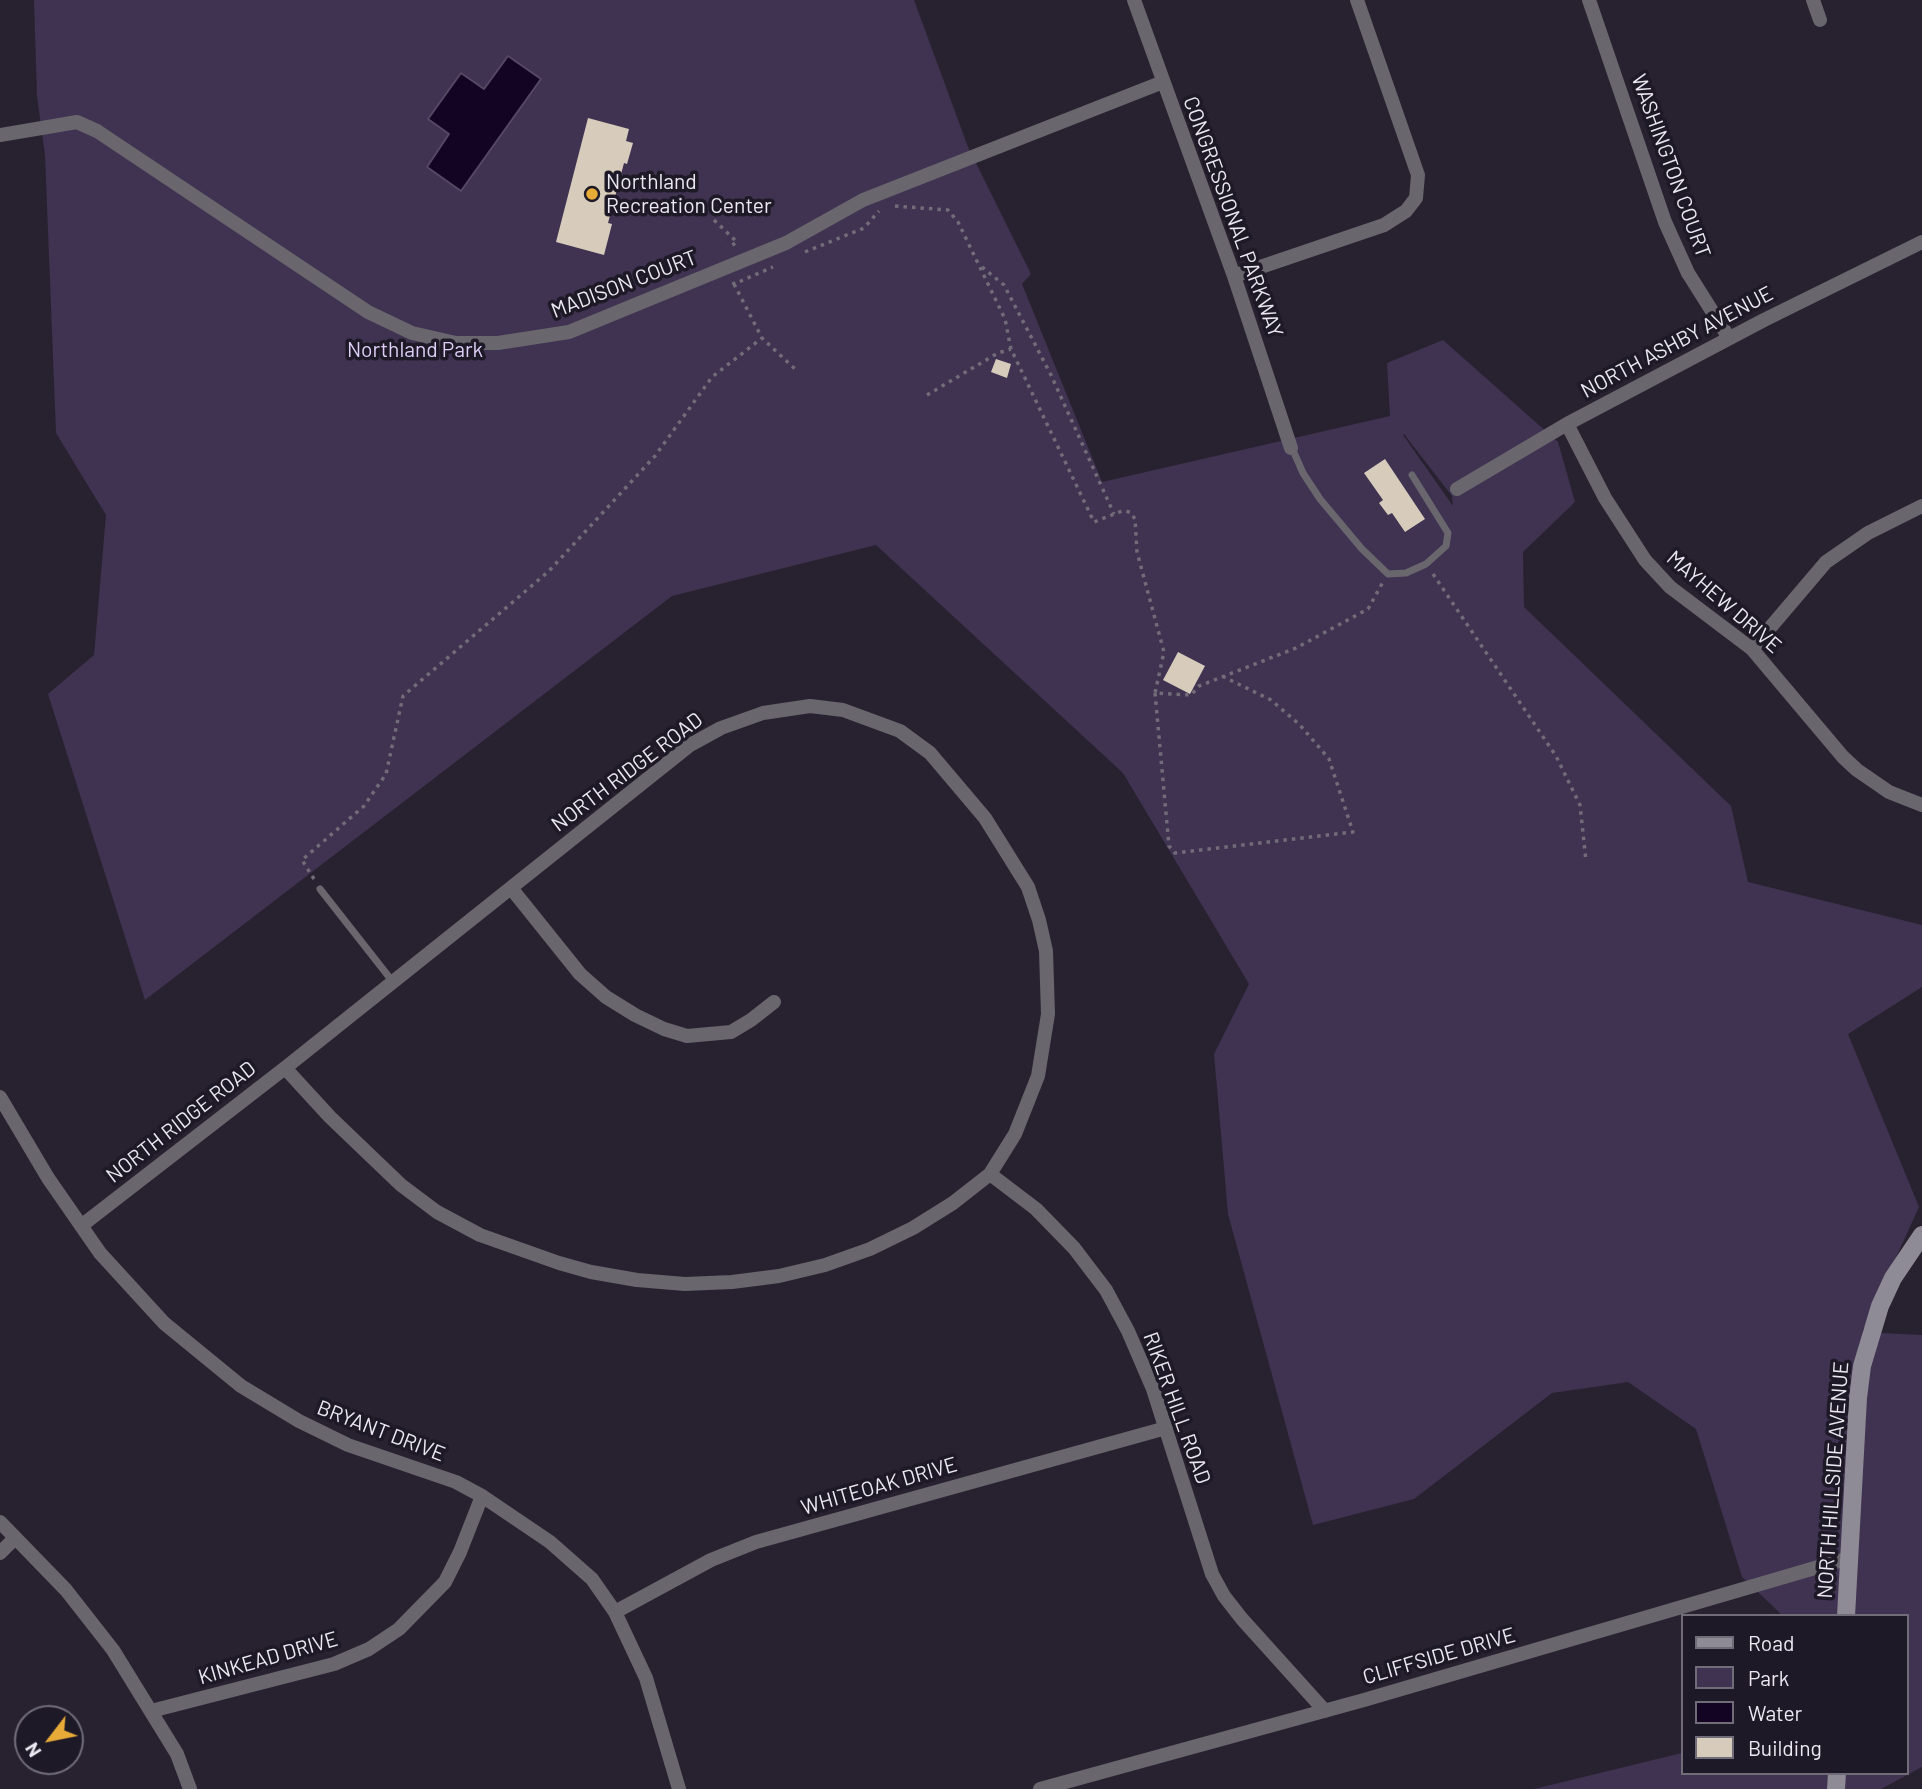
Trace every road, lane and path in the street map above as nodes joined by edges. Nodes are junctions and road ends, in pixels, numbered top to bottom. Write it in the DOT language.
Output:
graph roads {
  1 [pos="1134,0"];
  2 [pos="1357,0"];
  3 [pos="1589,0"];
  4 [pos="1813,0"];
  5 [pos="1820,20"];
  6 [pos="1163,82"];
  7 [pos="0,135"];
  8 [pos="714,220"];
  9 [pos="1922,242"];
  10 [pos="801,254"];
  11 [pos="778,265"];
  12 [pos="980,266"];
  13 [pos="727,267"];
  14 [pos="1234,276"];
  15 [pos="734,284"];
  16 [pos="762,338"];
  17 [pos="1729,338"];
  18 [pos="1011,349"];
  19 [pos="795,369"];
  20 [pos="927,395"];
  21 [pos="1567,424"];
  22 [pos="1291,448"];
  23 [pos="1412,475"];
  24 [pos="1457,489"];
  25 [pos="1922,506"];
  26 [pos="1114,514"];
  27 [pos="1426,564"];
  28 [pos="1388,574"];
  29 [pos="1752,649"];
  30 [pos="1224,677"];
  31 [pos="1156,693"];
  32 [pos="1922,806"];
  33 [pos="1586,861"];
  34 [pos="511,888"];
  35 [pos="320,889"];
  36 [pos="393,982"];
  37 [pos="774,1002"];
  38 [pos="285,1068"];
  39 [pos="0,1097"];
  40 [pos="990,1174"];
  41 [pos="81,1226"];
  42 [pos="1922,1235"];
  43 [pos="1166,1428"];
  44 [pos="482,1496"];
  45 [pos="0,1522"];
  46 [pos="15,1538"];
  47 [pos="0,1553"];
  48 [pos="1849,1558"];
  49 [pos="615,1612"];
  50 [pos="1846,1614"];
  51 [pos="1325,1711"];
  52 [pos="151,1712"];
  53 [pos="190,1789"];
  54 [pos="679,1789"];
  55 [pos="1040,1789"];
  1 -- 6 [label="street, CONGRESSIONAL PARKWAY"];
  2 -- 14 [label="street"];
  3 -- 17 [label="street, WASHINGTON COURT"];
  4 -- 5 [label="street"];
  6 -- 13 [label="street, MADISON COURT"];
  6 -- 14 [label="street, CONGRESSIONAL PARKWAY"];
  7 -- 13 [label="street, MADISON COURT"];
  8 -- 13 [label="path"];
  9 -- 17 [label="street, NORTH ASHBY AVENUE"];
  10 -- 12 [label="path"];
  11 -- 15 [label="path"];
  12 -- 18 [label="path"];
  12 -- 26 [label="path"];
  13 -- 15 [label="path"];
  14 -- 22 [label="street, CONGRESSIONAL PARKWAY"];
  15 -- 16 [label="path"];
  16 -- 19 [label="path"];
  16 -- 35 [label="path"];
  17 -- 21 [label="street, NORTH ASHBY AVENUE"];
  18 -- 20 [label="path"];
  18 -- 26 [label="path"];
  21 -- 24 [label="street, NORTH ASHBY AVENUE"];
  21 -- 29 [label="street, MAYHEW DRIVE"];
  22 -- 28 [label="lane"];
  23 -- 27 [label="lane"];
  25 -- 29 [label="street"];
  26 -- 31 [label="path"];
  27 -- 28 [label="lane"];
  27 -- 33 [label="path"];
  28 -- 30 [label="path"];
  29 -- 32 [label="street, MAYHEW DRIVE"];
  30 -- 31 [label="path"];
  30 -- 31 [label="path"];
  34 -- 36 [label="street, NORTH RIDGE ROAD"];
  34 -- 37 [label="street"];
  34 -- 40 [label="street, NORTH RIDGE ROAD"];
  35 -- 36 [label="lane"];
  36 -- 38 [label="street, NORTH RIDGE ROAD"];
  38 -- 40 [label="street"];
  38 -- 41 [label="street, NORTH RIDGE ROAD"];
  39 -- 41 [label="street, BRYANT DRIVE"];
  40 -- 43 [label="street, RIKER HILL ROAD"];
  41 -- 44 [label="street, BRYANT DRIVE"];
  42 -- 48 [label="street, NORTH HILLSIDE AVENUE"];
  43 -- 49 [label="street, WHITEOAK DRIVE"];
  43 -- 51 [label="street, RIKER HILL ROAD"];
  44 -- 49 [label="street, BRYANT DRIVE"];
  44 -- 52 [label="street, KINKEAD DRIVE"];
  45 -- 46 [label="street"];
  46 -- 47 [label="street"];
  46 -- 52 [label="street"];
  48 -- 50 [label="street, NORTH HILLSIDE AVENUE"];
  48 -- 51 [label="street, CLIFFSIDE DRIVE"];
  49 -- 54 [label="street, BRYANT DRIVE"];
  51 -- 55 [label="street, CLIFFSIDE DRIVE"];
  52 -- 53 [label="street"];
}
